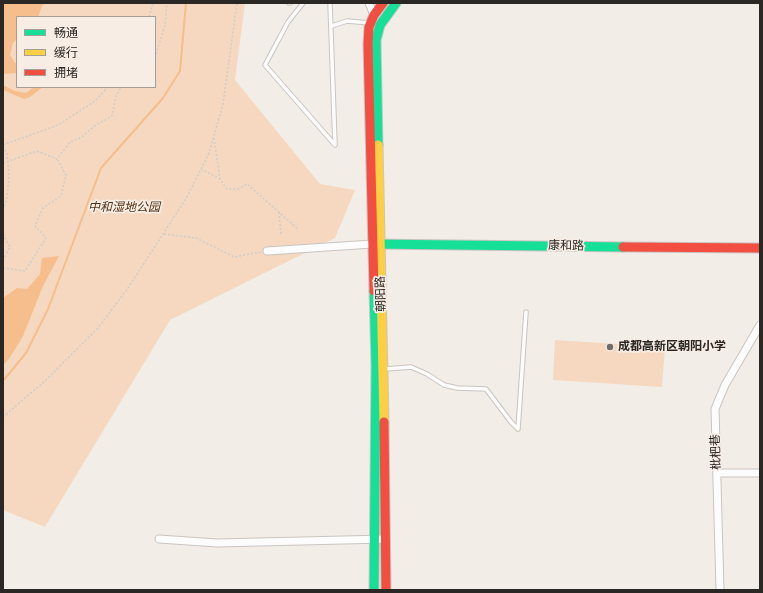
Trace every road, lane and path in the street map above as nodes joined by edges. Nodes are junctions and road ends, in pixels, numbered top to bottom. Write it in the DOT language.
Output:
graph roads {
  1 [pos="153,3"];
  2 [pos="167,3"];
  3 [pos="237,3"];
  4 [pos="303,3"];
  5 [pos="330,3"];
  6 [pos="369,3"];
  7 [pos="383,3"];
  8 [pos="396,3"];
  9 [pos="149,16"];
  10 [pos="372,19"];
  11 [pos="332,26"];
  12 [pos="156,55"];
  13 [pos="107,88"];
  14 [pos="120,88"];
  15 [pos="214,137"];
  16 [pos="3,146"];
  17 [pos="57,159"];
  18 [pos="8,162"];
  19 [pos="3,163"];
  20 [pos="201,169"];
  21 [pos="220,179"];
  22 [pos="3,211"];
  23 [pos="279,212"];
  24 [pos="299,230"];
  25 [pos="3,234"];
  26 [pos="164,234"];
  27 [pos="281,236"];
  28 [pos="376,244"];
  29 [pos="760,248"];
  30 [pos="266,251"];
  31 [pos="3,261"];
  32 [pos="3,268"];
  33 [pos="526,312"];
  34 [pos="760,325"];
  35 [pos="384,369"];
  36 [pos="3,417"];
  37 [pos="717,473"];
  38 [pos="760,473"];
  39 [pos="159,539"];
  40 [pos="386,539"];
  41 [pos="374,540"];
  42 [pos="374,590"];
  43 [pos="386,590"];
  44 [pos="720,590"];
  1 -- 9 [label="path"];
  2 -- 12 [label="path"];
  3 -- 15 [label="path"];
  4 -- 11 [label="lane"];
  5 -- 11 [label="lane"];
  6 -- 10 [label="street"];
  7 -- 10 [label="main road"];
  8 -- 28 [label="main road, 朝阳路"];
  10 -- 11 [label="lane"];
  10 -- 28 [label="main road, 朝阳路"];
  13 -- 16 [label="path"];
  14 -- 17 [label="path"];
  15 -- 20 [label="path"];
  15 -- 21 [label="path"];
  16 -- 18 [label="path"];
  17 -- 18 [label="path"];
  17 -- 32 [label="path"];
  18 -- 19 [label="path"];
  18 -- 22 [label="path"];
  20 -- 21 [label="path"];
  20 -- 26 [label="path"];
  21 -- 23 [label="path"];
  23 -- 24 [label="path"];
  23 -- 27 [label="path"];
  25 -- 31 [label="path"];
  26 -- 30 [label="path"];
  26 -- 36 [label="path"];
  28 -- 29 [label="main road, 康和路"];
  28 -- 30 [label="street"];
  28 -- 35 [label="main road, 朝阳路"];
  28 -- 41 [label="main road, 朝阳路"];
  33 -- 35 [label="lane"];
  34 -- 37 [label="street, 枇杷巷"];
  35 -- 40 [label="main road, 朝阳路"];
  37 -- 38 [label="street"];
  37 -- 44 [label="street, 枇杷巷"];
  39 -- 41 [label="street"];
  40 -- 41 [label="street"];
  40 -- 43 [label="main road, 朝阳路"];
  41 -- 42 [label="main road, 朝阳路"];
}
